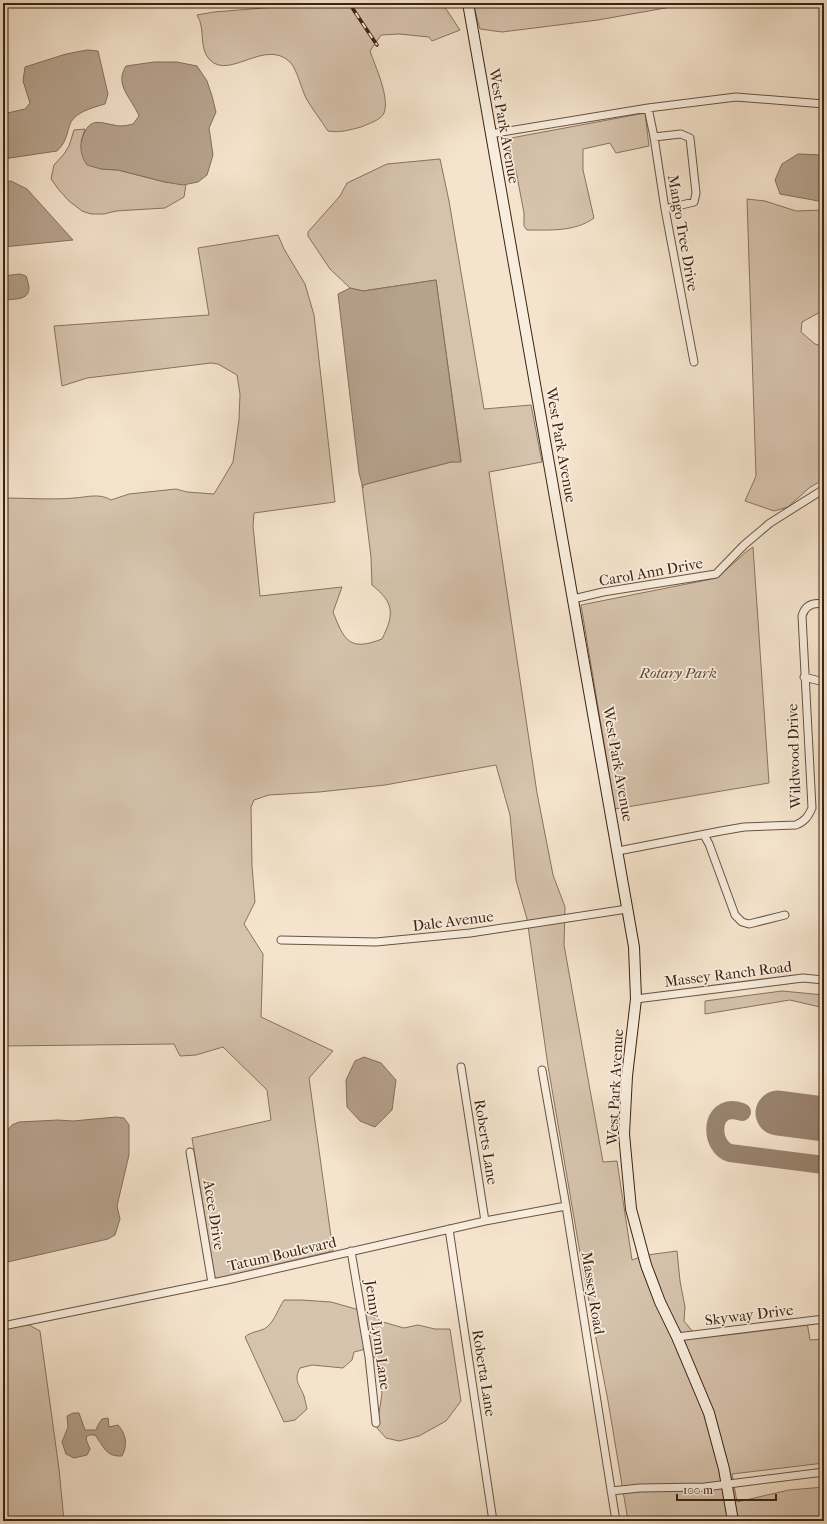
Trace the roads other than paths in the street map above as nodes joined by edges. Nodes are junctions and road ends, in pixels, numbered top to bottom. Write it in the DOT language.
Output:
graph roads {
  1 [pos="468,3"];
  2 [pos="824,104"];
  3 [pos="648,108"];
  4 [pos="490,134"];
  5 [pos="654,137"];
  6 [pos="665,209"];
  7 [pos="694,362"];
  8 [pos="824,489"];
  9 [pos="573,599"];
  10 [pos="824,604"];
  11 [pos="804,677"];
  12 [pos="824,682"];
  13 [pos="704,835"];
  14 [pos="618,851"];
  15 [pos="628,909"];
  16 [pos="785,915"];
  17 [pos="281,940"];
  18 [pos="824,980"];
  19 [pos="636,999"];
  20 [pos="461,1067"];
  21 [pos="542,1070"];
  22 [pos="190,1152"];
  23 [pos="566,1206"];
  24 [pos="485,1221"];
  25 [pos="449,1229"];
  26 [pos="351,1251"];
  27 [pos="212,1283"];
  28 [pos="824,1319"];
  29 [pos="3,1326"];
  30 [pos="677,1337"];
  31 [pos="376,1423"];
  32 [pos="824,1472"];
  33 [pos="726,1485"];
  34 [pos="611,1491"];
  35 [pos="493,1521"];
  36 [pos="616,1521"];
  37 [pos="732,1521"];
  1 -- 4 [label="street, West Park Avenue"];
  2 -- 3 [label="street"];
  3 -- 4 [label="street"];
  3 -- 5 [label="street, Mango Tree Drive"];
  4 -- 9 [label="street, West Park Avenue"];
  5 -- 6 [label="street, Mango Tree Drive"];
  5 -- 6 [label="street"];
  6 -- 7 [label="street, Mango Tree Drive"];
  8 -- 9 [label="street, Carol Ann Drive"];
  9 -- 14 [label="street, West Park Avenue"];
  10 -- 11 [label="street, Wildwood Drive"];
  11 -- 12 [label="street"];
  11 -- 13 [label="street, Wildwood Drive"];
  13 -- 14 [label="street, Wildwood Drive"];
  13 -- 16 [label="street"];
  14 -- 15 [label="street, West Park Avenue"];
  15 -- 17 [label="street, Dale Avenue"];
  15 -- 19 [label="street, West Park Avenue"];
  18 -- 19 [label="street, Massey Ranch Road"];
  19 -- 30 [label="street, West Park Avenue"];
  20 -- 24 [label="street, Roberts Lane"];
  21 -- 23 [label="street, Massey Road"];
  22 -- 27 [label="street, Acee Drive"];
  23 -- 24 [label="street, Tatum Boulevard"];
  23 -- 34 [label="street, Massey Road"];
  24 -- 25 [label="street, Tatum Boulevard"];
  25 -- 26 [label="street, Tatum Boulevard"];
  25 -- 35 [label="street, Roberta Lane"];
  26 -- 27 [label="street, Tatum Boulevard"];
  26 -- 31 [label="street, Jenny Lynn Lane"];
  27 -- 29 [label="street, Tatum Boulevard"];
  28 -- 30 [label="street, Skyway Drive"];
  30 -- 33 [label="street, West Park Avenue"];
  32 -- 33 [label="street"];
  33 -- 34 [label="street"];
  33 -- 37 [label="street, West Park Avenue"];
  34 -- 36 [label="street, Massey Road"];
}
